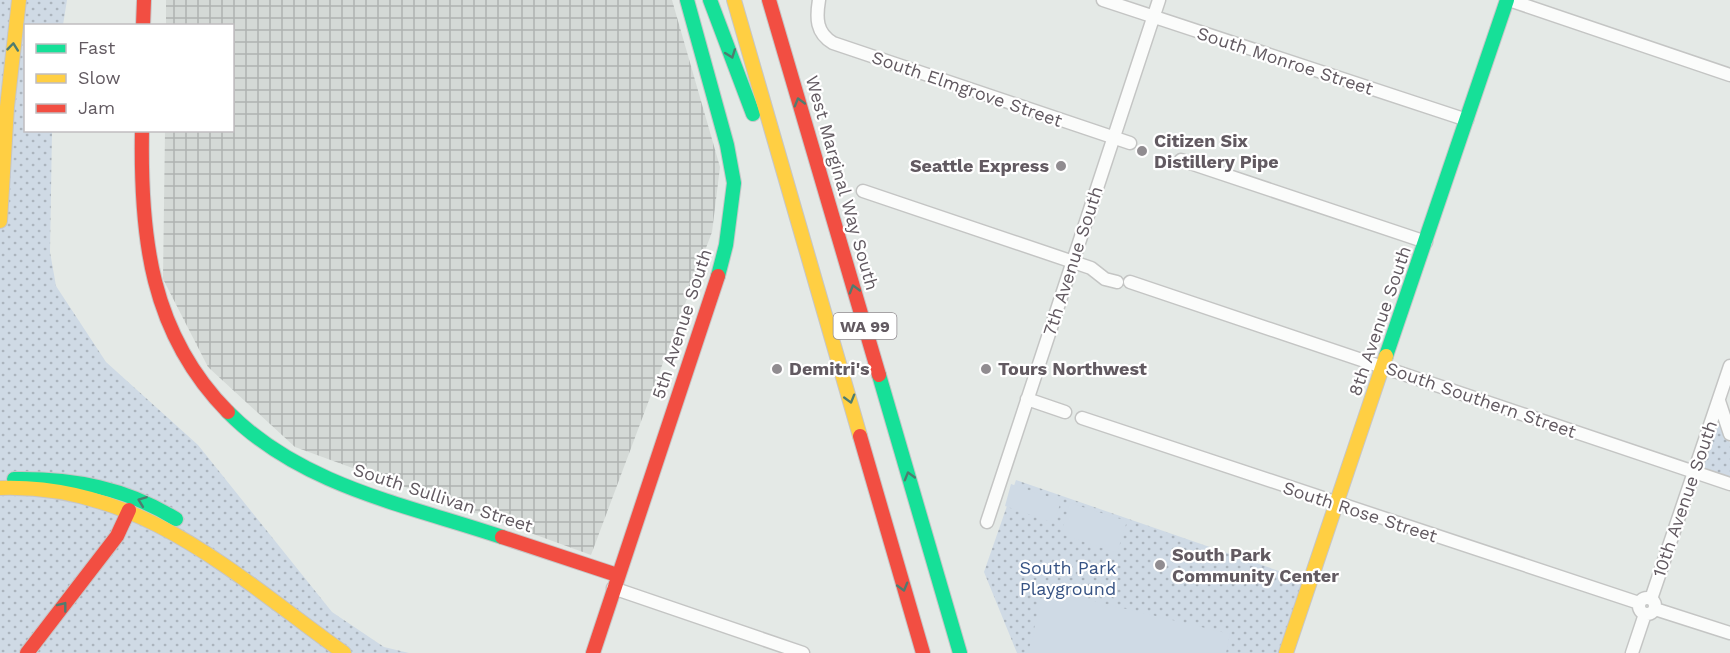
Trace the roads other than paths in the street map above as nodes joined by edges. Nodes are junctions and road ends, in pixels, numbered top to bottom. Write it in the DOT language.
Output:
graph roads {
  1 [pos="18,0"];
  2 [pos="144,0"];
  3 [pos="687,0"];
  4 [pos="710,0"];
  5 [pos="734,0"];
  6 [pos="769,0"];
  7 [pos="819,0"];
  8 [pos="1103,0"];
  9 [pos="1159,0"];
  10 [pos="1508,0"];
  11 [pos="1153,17"];
  12 [pos="143,24"];
  13 [pos="1730,75"];
  14 [pos="1467,120"];
  15 [pos="142,132"];
  16 [pos="1113,138"];
  17 [pos="1130,143"];
  18 [pos="1180,160"];
  19 [pos="863,191"];
  20 [pos="0,221"];
  21 [pos="1426,242"];
  22 [pos="1073,262"];
  23 [pos="826,317"];
  24 [pos="1730,366"];
  25 [pos="1384,367"];
  26 [pos="1027,399"];
  27 [pos="1719,401"];
  28 [pos="1065,412"];
  29 [pos="1082,418"];
  30 [pos="1730,434"];
  31 [pos="1693,471"];
  32 [pos="1730,484"];
  33 [pos="2,487"];
  34 [pos="1337,504"];
  35 [pos="129,510"];
  36 [pos="920,513"];
  37 [pos="987,522"];
  38 [pos="615,581"];
  39 [pos="1648,606"];
  40 [pos="287,612"];
  41 [pos="1730,633"];
  42 [pos="971,642"];
  43 [pos="1290,652"];
  44 [pos="27,653"];
  45 [pos="344,653"];
  46 [pos="593,653"];
  47 [pos="804,653"];
  48 [pos="923,653"];
  49 [pos="960,653"];
  50 [pos="1632,653"];
  20 -- 1 [label="main road, one-way"];
  2 -- 12 [label="main road"];
  3 -- 38 [label="main road, 5th Avenue South"];
  4 -- 23 [label="main road, one-way"];
  5 -- 23 [label="main road, WA 99"];
  36 -- 6 [label="main road, West Marginal Way South / WA 99, one-way"];
  7 -- 16 [label="street, South Elmgrove Street"];
  8 -- 11 [label="street, South Monroe Street"];
  9 -- 11 [label="street, 7th Avenue South"];
  10 -- 13 [label="street"];
  10 -- 14 [label="main road, 8th Avenue South"];
  11 -- 14 [label="street, South Monroe Street"];
  11 -- 16 [label="street, 7th Avenue South"];
  14 -- 21 [label="main road, 8th Avenue South"];
  15 -- 38 [label="main road, South Sullivan Street"];
  16 -- 17 [label="street, South Elmgrove Street"];
  16 -- 22 [label="street, 7th Avenue South"];
  18 -- 21 [label="street"];
  19 -- 22 [label="street, South Southern Street"];
  21 -- 25 [label="main road, 8th Avenue South"];
  22 -- 25 [label="street, South Southern Street"];
  22 -- 26 [label="street, 7th Avenue South"];
  23 -- 48 [label="main road, WA 99, one-way"];
  24 -- 27 [label="street, 10th Avenue South"];
  25 -- 31 [label="street, South Southern Street"];
  25 -- 34 [label="main road, 8th Avenue South"];
  26 -- 28 [label="street"];
  26 -- 37 [label="street, 7th Avenue South"];
  27 -- 30 [label="street"];
  27 -- 31 [label="street, 10th Avenue South"];
  29 -- 34 [label="street, South Rose Street"];
  31 -- 32 [label="street, South Southern Street"];
  31 -- 39 [label="street, 10th Avenue South"];
  33 -- 35 [label="main road"];
  40 -- 33 [label="main road, one-way"];
  34 -- 39 [label="street, South Rose Street"];
  34 -- 43 [label="main road, 8th Avenue South"];
  35 -- 40 [label="main road"];
  44 -- 35 [label="main road, one-way"];
  36 -- 42 [label="main road"];
  36 -- 49 [label="main road, West Marginal Way South / WA 99"];
  38 -- 46 [label="main road, 5th Avenue South"];
  38 -- 47 [label="street, South Sullivan Street"];
  39 -- 41 [label="street, South Rose Street"];
  39 -- 50 [label="street, 10th Avenue South"];
  40 -- 45 [label="main road"];
}
